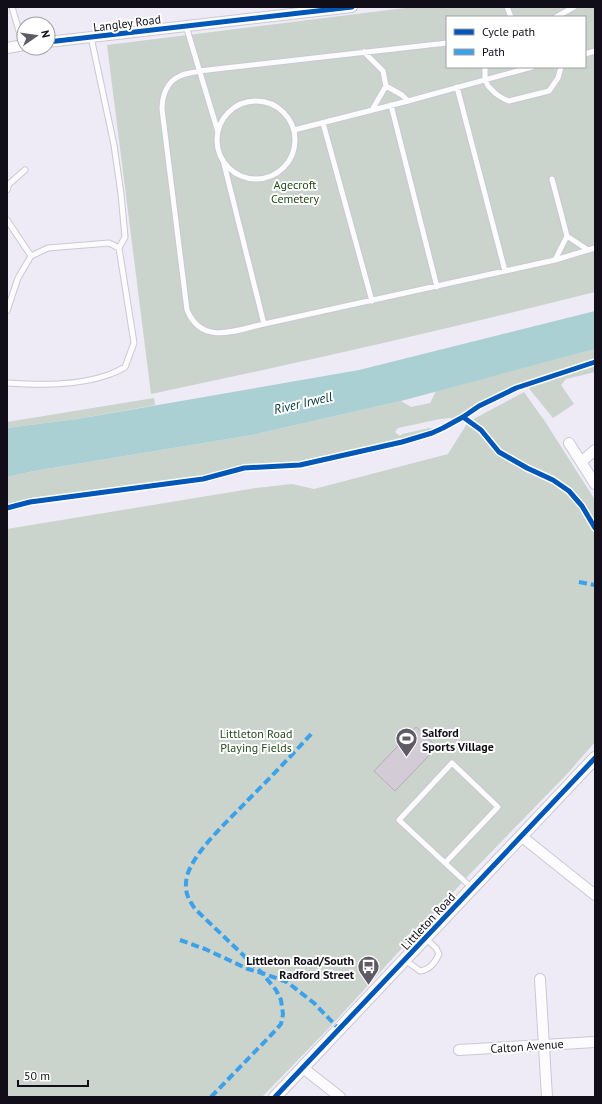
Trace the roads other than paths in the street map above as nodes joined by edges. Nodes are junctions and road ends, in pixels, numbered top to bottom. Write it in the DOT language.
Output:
graph roads {
  1 [pos="12,7"];
  2 [pos="352,7"];
  3 [pos="574,7"];
  4 [pos="295,10"];
  5 [pos="558,16"];
  6 [pos="16,20"];
  7 [pos="186,26"];
  8 [pos="91,37"];
  9 [pos="56,41"];
  10 [pos="446,43"];
  11 [pos="364,52"];
  12 [pos="485,68"];
  13 [pos="528,68"];
  14 [pos="561,68"];
  15 [pos="200,71"];
  16 [pos="485,79"];
  17 [pos="386,86"];
  18 [pos="457,87"];
  19 [pos="408,101"];
  20 [pos="391,105"];
  21 [pos="372,110"];
  22 [pos="323,122"];
  23 [pos="294,130"];
  24 [pos="218,132"];
  25 [pos="223,160"];
  26 [pos="25,170"];
  27 [pos="552,179"];
  28 [pos="7,190"];
  29 [pos="7,220"];
  30 [pos="567,236"];
  31 [pos="119,248"];
  32 [pos="595,248"];
  33 [pos="588,250"];
  34 [pos="31,256"];
  35 [pos="555,260"];
  36 [pos="505,271"];
  37 [pos="437,286"];
  38 [pos="372,301"];
  39 [pos="7,311"];
  40 [pos="264,324"];
  41 [pos="7,383"];
  42 [pos="569,443"];
  43 [pos="595,450"];
  44 [pos="581,462"];
  45 [pos="595,484"];
  46 [pos="595,758"];
  47 [pos="521,836"];
  48 [pos="445,863"];
  49 [pos="472,888"];
  50 [pos="595,895"];
  51 [pos="425,938"];
  52 [pos="405,960"];
  53 [pos="540,979"];
  54 [pos="595,1042"];
  55 [pos="544,1045"];
  56 [pos="459,1050"];
  57 [pos="303,1068"];
  58 [pos="275,1097"];
  59 [pos="340,1097"];
  60 [pos="547,1097"];
  1 -- 6 [label="lane"];
  2 -- 4 [label="street, Langley Road"];
  3 -- 5 [label="lane"];
  4 -- 7 [label="street, Langley Road"];
  7 -- 8 [label="street, Langley Road"];
  7 -- 15 [label="lane"];
  8 -- 9 [label="street, Langley Road"];
  8 -- 31 [label="lane"];
  10 -- 11 [label="lane"];
  11 -- 15 [label="lane"];
  11 -- 17 [label="lane"];
  12 -- 16 [label="lane"];
  13 -- 16 [label="lane"];
  14 -- 16 [label="lane"];
  15 -- 24 [label="lane"];
  15 -- 40 [label="lane"];
  16 -- 18 [label="lane"];
  17 -- 19 [label="lane"];
  17 -- 21 [label="lane"];
  18 -- 19 [label="lane"];
  18 -- 36 [label="lane"];
  19 -- 20 [label="lane"];
  20 -- 21 [label="lane"];
  20 -- 37 [label="lane"];
  21 -- 22 [label="lane"];
  22 -- 23 [label="lane"];
  22 -- 38 [label="lane"];
  23 -- 24 [label="lane"];
  23 -- 25 [label="lane"];
  24 -- 25 [label="lane"];
  25 -- 40 [label="lane"];
  26 -- 28 [label="lane"];
  27 -- 30 [label="lane"];
  29 -- 34 [label="lane"];
  30 -- 33 [label="lane"];
  30 -- 35 [label="lane"];
  31 -- 34 [label="lane"];
  31 -- 41 [label="lane"];
  32 -- 33 [label="lane"];
  33 -- 35 [label="lane"];
  34 -- 39 [label="lane"];
  35 -- 36 [label="lane"];
  36 -- 37 [label="lane"];
  37 -- 38 [label="lane"];
  38 -- 40 [label="lane"];
  42 -- 44 [label="street"];
  43 -- 44 [label="street"];
  44 -- 45 [label="street"];
  46 -- 47 [label="street, Littleton Road"];
  47 -- 49 [label="street, Littleton Road"];
  47 -- 50 [label="street"];
  48 -- 48 [label="lane"];
  48 -- 49 [label="lane"];
  49 -- 51 [label="street, Littleton Road"];
  51 -- 52 [label="street, Littleton Road"];
  51 -- 52 [label="lane"];
  52 -- 57 [label="street, Littleton Road"];
  53 -- 55 [label="street"];
  54 -- 55 [label="street, Calton Avenue"];
  55 -- 56 [label="street, Calton Avenue"];
  55 -- 60 [label="street"];
  57 -- 58 [label="street, Littleton Road"];
  57 -- 59 [label="street"];
}
